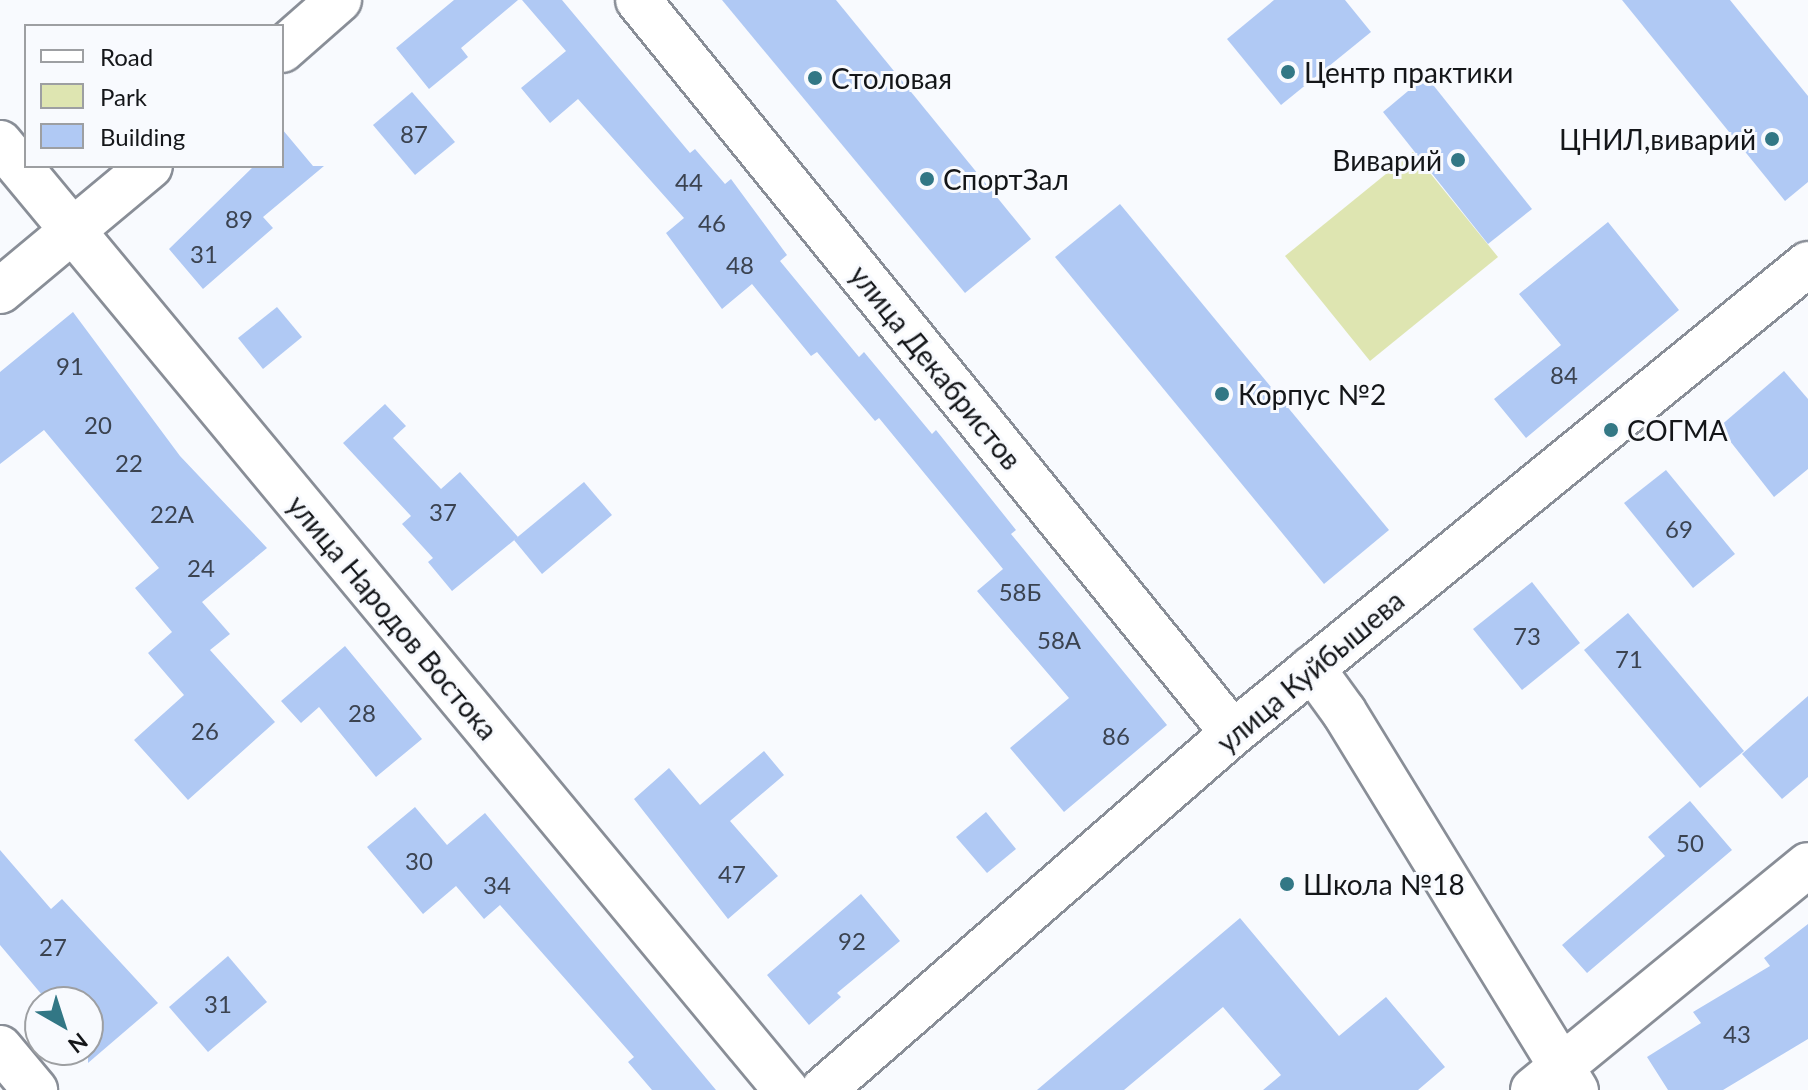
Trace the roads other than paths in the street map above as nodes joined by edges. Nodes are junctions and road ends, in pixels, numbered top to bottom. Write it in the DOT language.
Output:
graph roads {
  1 [pos="339,0"];
  2 [pos="638,0"];
  3 [pos="284,48"];
  4 [pos="0,143"];
  5 [pos="148,168"];
  6 [pos="72,231"];
  7 [pos="1808,264"];
  8 [pos="0,291"];
  9 [pos="1312,668"];
  10 [pos="1233,733"];
  11 [pos="1808,865"];
  12 [pos="0,1048"];
  13 [pos="1556,1083"];
  14 [pos="35,1090"];
  15 [pos="786,1090"];
  16 [pos="823,1090"];
  1 -- 3 [label="street"];
  2 -- 10 [label="street, улица Декабристов"];
  4 -- 6 [label="street, улица Народов Востока"];
  5 -- 6 [label="street"];
  6 -- 8 [label="street"];
  6 -- 15 [label="street, улица Народов Востока"];
  7 -- 9 [label="street, улица Куйбышева"];
  9 -- 10 [label="street, улица Куйбышева"];
  9 -- 13 [label="street"];
  10 -- 16 [label="street, улица Куйбышева"];
  11 -- 13 [label="street"];
  12 -- 14 [label="street"];
}
